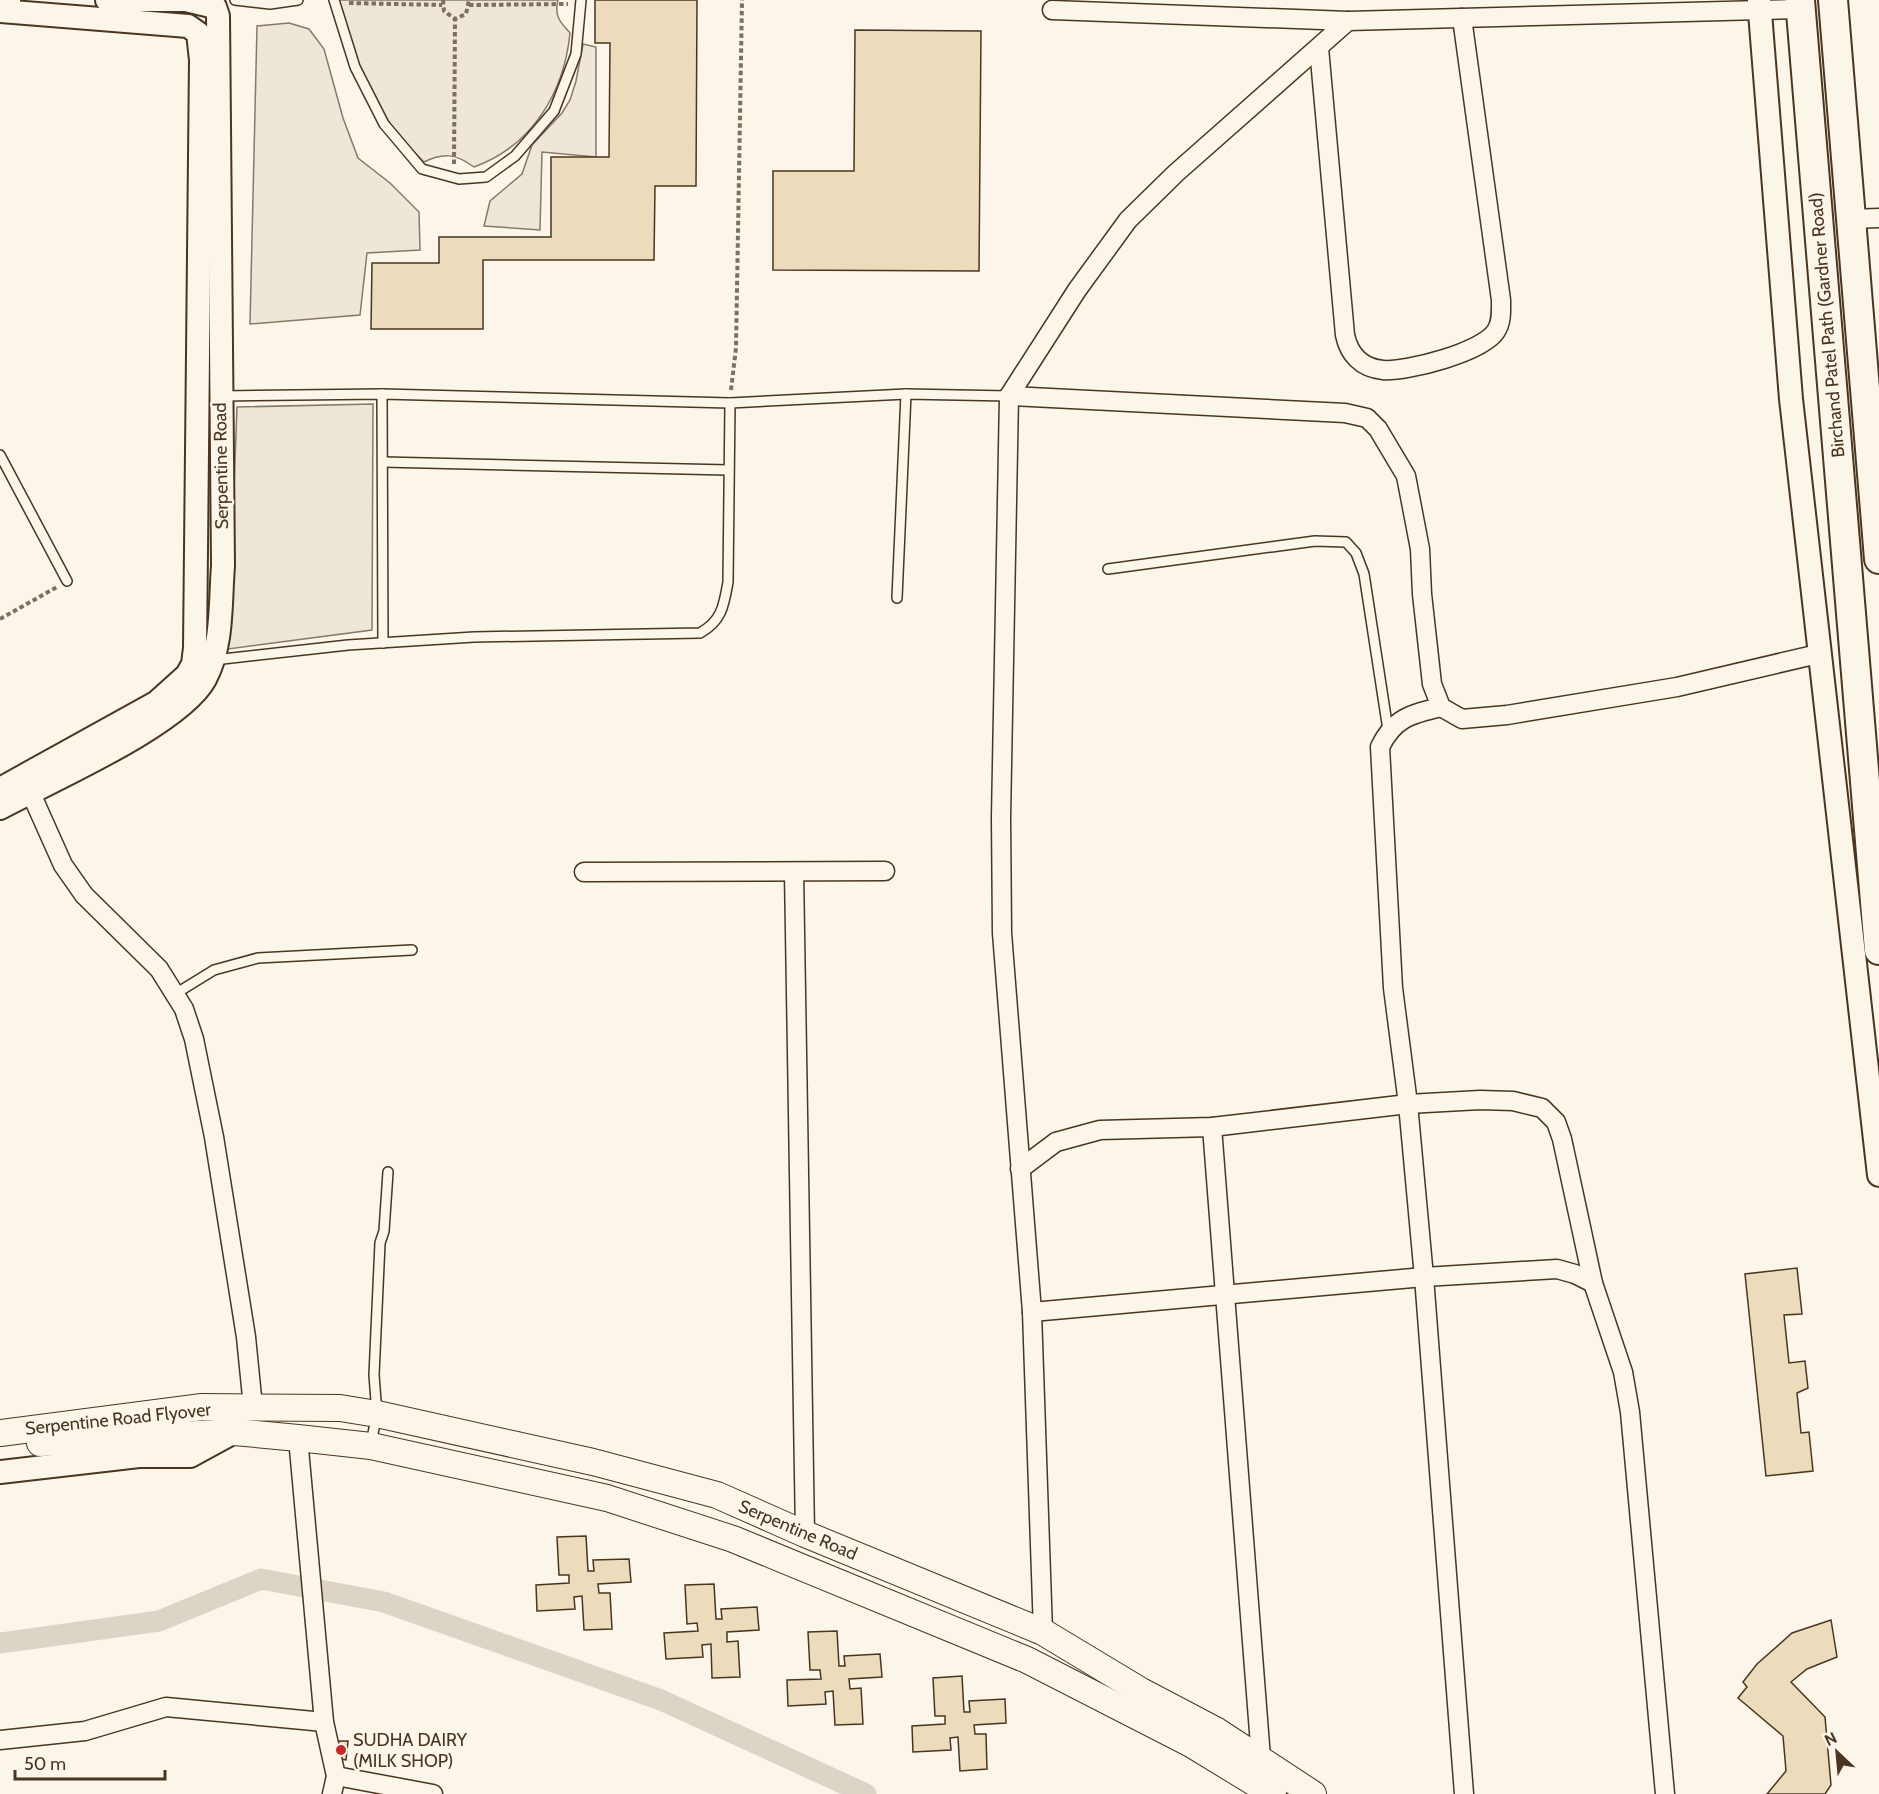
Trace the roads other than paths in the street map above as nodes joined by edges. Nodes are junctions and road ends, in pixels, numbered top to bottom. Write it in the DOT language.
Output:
graph roads {
  1 [pos="5,0"];
  2 [pos="107,0"];
  3 [pos="298,0"];
  4 [pos="1833,0"];
  5 [pos="334,1"];
  6 [pos="222,2"];
  7 [pos="581,2"];
  8 [pos="1800,4"];
  9 [pos="1759,5"];
  10 [pos="0,6"];
  11 [pos="1052,10"];
  12 [pos="0,11"];
  13 [pos="1462,18"];
  14 [pos="1348,21"];
  15 [pos="1319,48"];
  16 [pos="1879,218"];
  17 [pos="1851,219"];
  18 [pos="382,394"];
  19 [pos="906,394"];
  20 [pos="220,396"];
  21 [pos="1009,396"];
  22 [pos="197,397"];
  23 [pos="730,403"];
  24 [pos="0,455"];
  25 [pos="383,462"];
  26 [pos="728,470"];
  27 [pos="1879,559"];
  28 [pos="1108,568"];
  29 [pos="67,581"];
  30 [pos="897,598"];
  31 [pos="383,643"];
  32 [pos="1854,650"];
  33 [pos="1818,654"];
  34 [pos="212,661"];
  35 [pos="194,681"];
  36 [pos="1441,707"];
  37 [pos="1388,730"];
  38 [pos="27,784"];
  39 [pos="0,789"];
  40 [pos="0,808"];
  41 [pos="885,871"];
  42 [pos="584,872"];
  43 [pos="794,872"];
  44 [pos="412,950"];
  45 [pos="1879,950"];
  46 [pos="175,994"];
  47 [pos="1408,1104"];
  48 [pos="1212,1127"];
  49 [pos="1020,1169"];
  50 [pos="387,1172"];
  51 [pos="1879,1174"];
  52 [pos="1424,1277"];
  53 [pos="1593,1283"];
  54 [pos="1226,1294"];
  55 [pos="1032,1312"];
  56 [pos="377,1414"];
  57 [pos="233,1420"];
  58 [pos="0,1433"];
  59 [pos="478,1436"];
  60 [pos="298,1438"];
  61 [pos="371,1446"];
  62 [pos="0,1447"];
  63 [pos="593,1462"];
  64 [pos="472,1467"];
  65 [pos="0,1472"];
  66 [pos="583,1492"];
  67 [pos="805,1534"];
  68 [pos="1043,1632"];
  69 [pos="324,1722"];
  70 [pos="0,1740"];
  71 [pos="1261,1758"];
  72 [pos="334,1785"];
  73 [pos="433,1794"];
  74 [pos="1273,1794"];
  75 [pos="1313,1794"];
  76 [pos="1464,1794"];
  77 [pos="1665,1794"];
  1 -- 10 [label="highway"];
  2 -- 6 [label="street"];
  3 -- 6 [label="lane"];
  4 -- 17 [label="main road, Birchand Patel Path (Gardner Road)"];
  5 -- 7 [label="lane"];
  6 -- 20 [label="street, Serpentine Road"];
  8 -- 9 [label="street"];
  8 -- 32 [label="main road, Birchand Patel Path (Gardner Road)"];
  9 -- 13 [label="street"];
  9 -- 33 [label="street"];
  11 -- 14 [label="street"];
  12 -- 22 [label="street"];
  13 -- 14 [label="street"];
  13 -- 15 [label="street"];
  14 -- 15 [label="street"];
  15 -- 21 [label="street"];
  16 -- 17 [label="street"];
  17 -- 27 [label="main road, Birchand Patel Path (Gardner Road)"];
  18 -- 20 [label="lane"];
  18 -- 23 [label="lane"];
  18 -- 25 [label="lane"];
  19 -- 21 [label="lane"];
  19 -- 23 [label="lane"];
  19 -- 30 [label="lane"];
  20 -- 22 [label="lane"];
  20 -- 34 [label="street, Serpentine Road"];
  21 -- 36 [label="street"];
  21 -- 49 [label="street"];
  22 -- 35 [label="street"];
  23 -- 26 [label="lane"];
  24 -- 29 [label="lane"];
  25 -- 26 [label="lane"];
  25 -- 31 [label="lane"];
  26 -- 31 [label="lane"];
  28 -- 37 [label="lane"];
  31 -- 34 [label="lane"];
  32 -- 33 [label="street"];
  32 -- 45 [label="main road, Birchand Patel Path (Gardner Road)"];
  33 -- 36 [label="street"];
  33 -- 51 [label="street"];
  34 -- 35 [label="street, Serpentine Road"];
  35 -- 38 [label="street, Serpentine Road"];
  36 -- 37 [label="street"];
  37 -- 47 [label="street"];
  38 -- 39 [label="street"];
  38 -- 40 [label="street, Serpentine Road"];
  38 -- 46 [label="street"];
  41 -- 43 [label="street"];
  42 -- 43 [label="street"];
  43 -- 67 [label="street"];
  44 -- 46 [label="lane"];
  46 -- 57 [label="street"];
  47 -- 48 [label="street"];
  47 -- 52 [label="street"];
  47 -- 53 [label="street"];
  48 -- 49 [label="street"];
  48 -- 54 [label="street"];
  49 -- 55 [label="street"];
  50 -- 56 [label="lane"];
  52 -- 53 [label="street"];
  52 -- 54 [label="street"];
  52 -- 76 [label="street"];
  53 -- 77 [label="street"];
  54 -- 55 [label="street"];
  54 -- 71 [label="street"];
  55 -- 68 [label="street"];
  56 -- 57 [label="main road, Serpentine Road"];
  56 -- 59 [label="main road, Serpentine Road"];
  56 -- 61 [label="lane"];
  57 -- 58 [label="main road, Serpentine Road Flyover"];
  57 -- 60 [label="main road"];
  57 -- 62 [label="main road, Serpentine Road Flyover"];
  57 -- 65 [label="street"];
  59 -- 63 [label="main road, Serpentine Road"];
  59 -- 64 [label="main road"];
  60 -- 61 [label="main road"];
  60 -- 69 [label="street"];
  61 -- 64 [label="main road"];
  63 -- 66 [label="main road"];
  63 -- 67 [label="main road, Serpentine Road"];
  64 -- 66 [label="main road"];
  66 -- 74 [label="main road"];
  67 -- 68 [label="main road, Serpentine Road"];
  68 -- 71 [label="main road, Serpentine Road"];
  69 -- 70 [label="street"];
  69 -- 72 [label="street"];
  71 -- 75 [label="main road, Serpentine Road"];
  72 -- 73 [label="street"];
}
